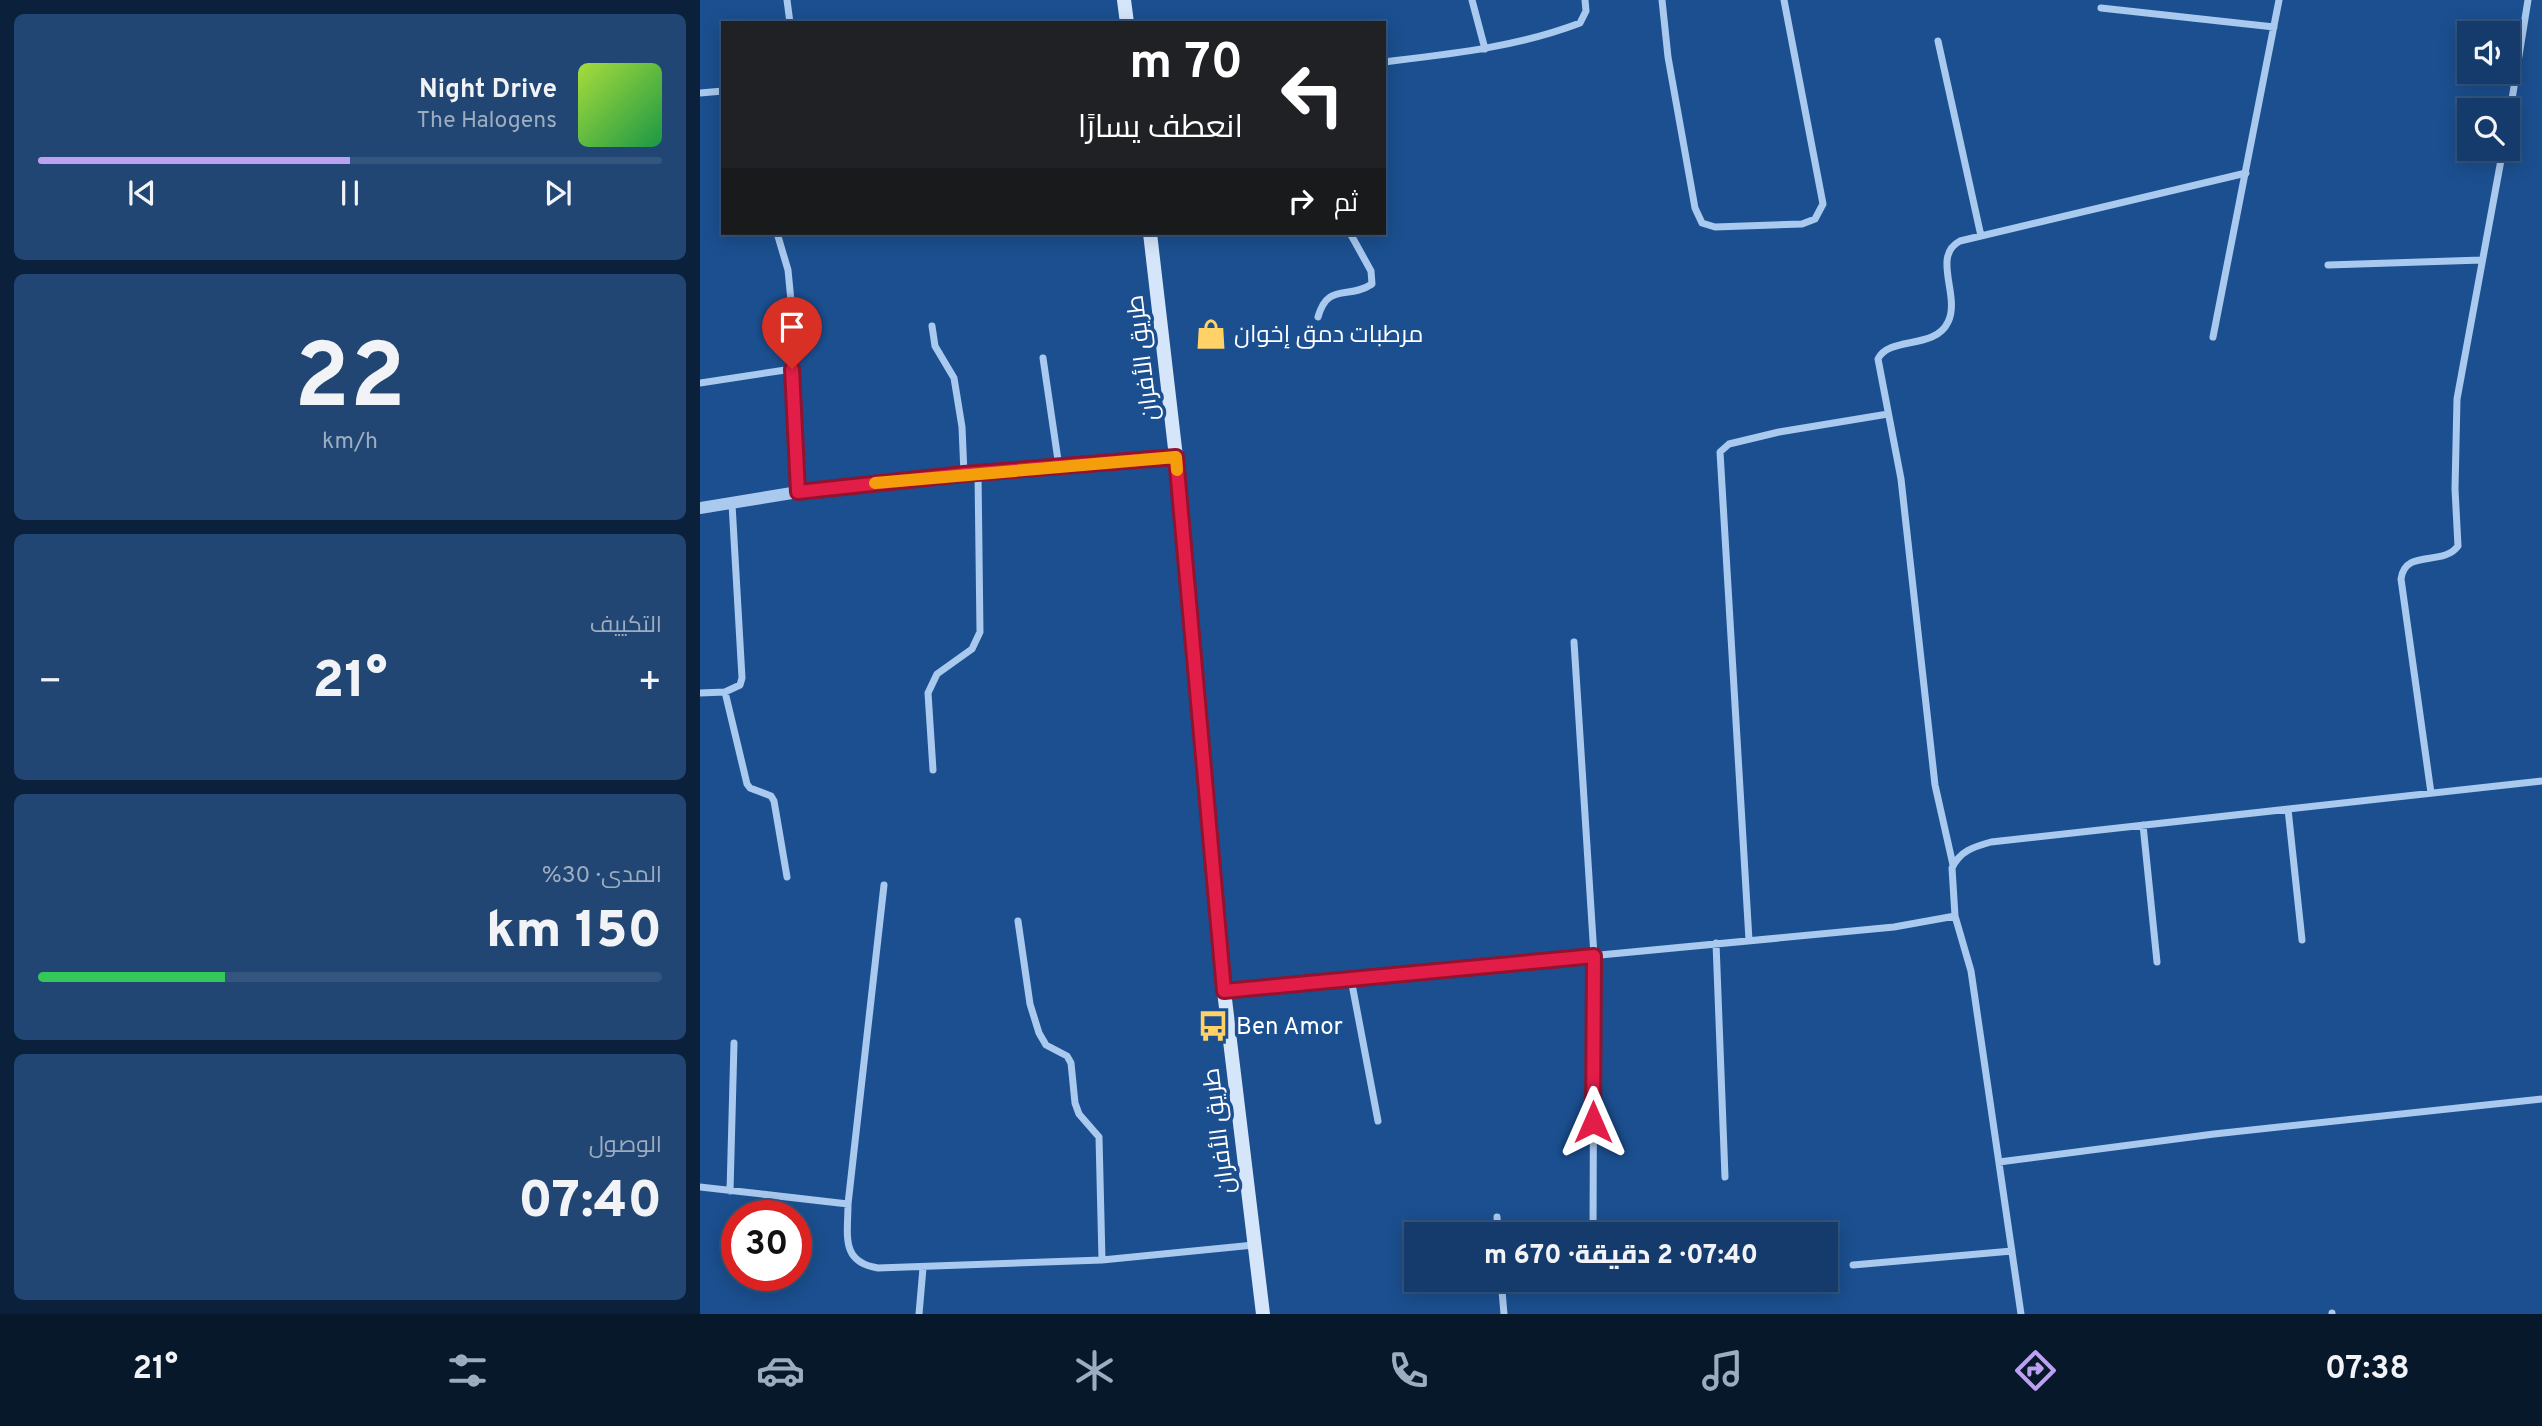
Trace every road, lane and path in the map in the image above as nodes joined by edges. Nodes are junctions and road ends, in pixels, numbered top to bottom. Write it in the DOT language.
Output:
graph roads {
  1 [pos="787,0"];
  2 [pos="1124,0"];
  3 [pos="1472,0"];
  4 [pos="1585,0"];
  5 [pos="1662,0"];
  6 [pos="1784,0"];
  7 [pos="2279,0"];
  8 [pos="2528,0"];
  9 [pos="2101,8"];
  10 [pos="790,21"];
  11 [pos="1127,21"];
  12 [pos="2274,27"];
  13 [pos="1938,41"];
  14 [pos="1485,49"];
  15 [pos="1386,62"];
  16 [pos="721,91"];
  17 [pos="700,93"];
  18 [pos="2512,98"];
  19 [pos="2501,161"];
  20 [pos="2246,173"];
  21 [pos="778,235"];
  22 [pos="1150,235"];
  23 [pos="1350,235"];
  24 [pos="1981,236"];
  25 [pos="2482,260"];
  26 [pos="2328,265"];
  27 [pos="1318,317"];
  28 [pos="932,326"];
  29 [pos="2213,337"];
  30 [pos="1043,358"];
  31 [pos="792,369"];
  32 [pos="700,383"];
  33 [pos="1888,414"];
  34 [pos="1176,457"];
  35 [pos="1059,467"];
  36 [pos="971,473"];
  37 [pos="798,492"];
  38 [pos="732,503"];
  39 [pos="700,508"];
  40 [pos="1574,642"];
  41 [pos="725,692"];
  42 [pos="700,693"];
  43 [pos="933,770"];
  44 [pos="2542,781"];
  45 [pos="2431,793"];
  46 [pos="2288,809"];
  47 [pos="2143,825"];
  48 [pos="1953,865"];
  49 [pos="787,877"];
  50 [pos="884,885"];
  51 [pos="1955,916"];
  52 [pos="1018,921"];
  53 [pos="1749,940"];
  54 [pos="2302,940"];
  55 [pos="1716,943"];
  56 [pos="1594,956"];
  57 [pos="2157,962"];
  58 [pos="1351,979"];
  59 [pos="1224,991"];
  60 [pos="734,1043"];
  61 [pos="2542,1100"];
  62 [pos="1378,1121"];
  63 [pos="1999,1162"];
  64 [pos="1725,1177"];
  65 [pos="700,1187"];
  66 [pos="730,1191"];
  67 [pos="848,1204"];
  68 [pos="1497,1217"];
  69 [pos="1498,1222"];
  70 [pos="1593,1222"];
  71 [pos="1254,1245"];
  72 [pos="2012,1251"];
  73 [pos="1102,1260"];
  74 [pos="1853,1265"];
  75 [pos="923,1268"];
  76 [pos="1502,1292"];
  77 [pos="919,1314"];
  78 [pos="1263,1314"];
  79 [pos="1504,1314"];
  80 [pos="2021,1314"];
  1 -- 10 [label="street"];
  2 -- 11 [label="main road"];
  3 -- 14 [label="street"];
  4 -- 14 [label="street"];
  5 -- 6 [label="street"];
  7 -- 12 [label="street"];
  8 -- 18 [label="street"];
  9 -- 12 [label="street"];
  12 -- 20 [label="street"];
  13 -- 24 [label="street"];
  14 -- 15 [label="street"];
  16 -- 17 [label="street"];
  19 -- 25 [label="street"];
  20 -- 24 [label="street"];
  20 -- 29 [label="street"];
  21 -- 31 [label="street"];
  22 -- 34 [label="main road, طريق الأفران"];
  23 -- 27 [label="street"];
  24 -- 33 [label="street"];
  25 -- 26 [label="street"];
  25 -- 45 [label="street"];
  28 -- 36 [label="street"];
  30 -- 35 [label="street"];
  31 -- 32 [label="street"];
  31 -- 37 [label="street"];
  33 -- 48 [label="street"];
  33 -- 53 [label="street"];
  34 -- 35 [label="street"];
  34 -- 59 [label="main road, طريق الأفران"];
  35 -- 36 [label="street"];
  36 -- 37 [label="street"];
  36 -- 43 [label="street"];
  37 -- 38 [label="street"];
  38 -- 39 [label="street"];
  38 -- 41 [label="street"];
  40 -- 56 [label="street"];
  41 -- 42 [label="street"];
  41 -- 49 [label="street"];
  44 -- 45 [label="street"];
  45 -- 46 [label="street"];
  46 -- 47 [label="street"];
  46 -- 54 [label="street"];
  47 -- 48 [label="street"];
  47 -- 57 [label="street"];
  48 -- 51 [label="street"];
  50 -- 67 [label="street"];
  51 -- 53 [label="street"];
  51 -- 63 [label="street"];
  52 -- 73 [label="street"];
  53 -- 55 [label="street"];
  55 -- 56 [label="street"];
  55 -- 64 [label="street"];
  56 -- 58 [label="street"];
  56 -- 70 [label="street"];
  58 -- 59 [label="street"];
  58 -- 62 [label="street"];
  59 -- 71 [label="main road, طريق الأفران"];
  60 -- 66 [label="street"];
  61 -- 63 [label="street"];
  63 -- 72 [label="street"];
  65 -- 66 [label="street"];
  66 -- 67 [label="street"];
  67 -- 75 [label="street"];
  68 -- 69 [label="street"];
  71 -- 73 [label="street"];
  71 -- 78 [label="main road, طريق الأفران"];
  72 -- 74 [label="street"];
  72 -- 80 [label="street"];
  73 -- 75 [label="street"];
  75 -- 77 [label="street"];
  76 -- 79 [label="street"];
}
